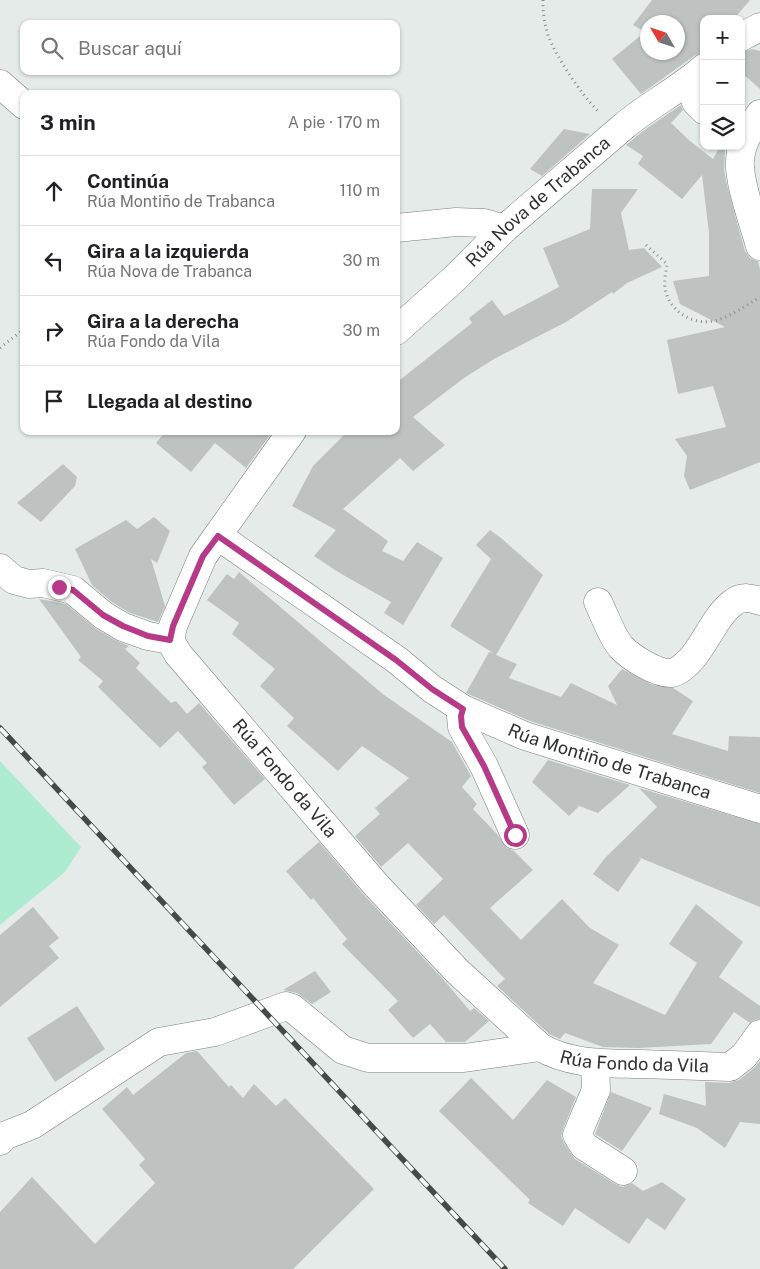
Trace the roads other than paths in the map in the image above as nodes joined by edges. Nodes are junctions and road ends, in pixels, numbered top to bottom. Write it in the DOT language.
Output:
graph roads {
  1 [pos="760,27"];
  2 [pos="745,35"];
  3 [pos="696,75"];
  4 [pos="0,84"];
  5 [pos="20,102"];
  6 [pos="700,106"];
  7 [pos="760,114"];
  8 [pos="400,228"];
  9 [pos="504,229"];
  10 [pos="760,246"];
  11 [pos="400,327"];
  12 [pos="289,435"];
  13 [pos="218,536"];
  14 [pos="0,568"];
  15 [pos="760,601"];
  16 [pos="598,602"];
  17 [pos="170,640"];
  18 [pos="463,709"];
  19 [pos="760,809"];
  20 [pos="515,835"];
  21 [pos="760,1034"];
  22 [pos="540,1047"];
  23 [pos="596,1063"];
  24 [pos="730,1067"];
  25 [pos="760,1067"];
  26 [pos="1,1136"];
  27 [pos="623,1171"];
  1 -- 2 [label="street"];
  3 -- 6 [label="street, Rúa Nova de Trabanca"];
  3 -- 9 [label="street, Rúa Nova de Trabanca"];
  4 -- 5 [label="street"];
  7 -- 10 [label="street"];
  8 -- 9 [label="street"];
  9 -- 11 [label="street, Rúa Nova de Trabanca"];
  12 -- 13 [label="street"];
  13 -- 17 [label="street"];
  13 -- 18 [label="street, Rúa Montiño de Trabanca"];
  14 -- 17 [label="street"];
  15 -- 16 [label="street"];
  17 -- 22 [label="street, Rúa Fondo da Vila"];
  18 -- 19 [label="street, Rúa Montiño de Trabanca"];
  18 -- 20 [label="street"];
  21 -- 24 [label="street, Rúa Fondo da Vila"];
  22 -- 23 [label="street, Rúa Fondo da Vila"];
  22 -- 26 [label="street, Rúa Fondo da Vila"];
  23 -- 24 [label="street, Rúa Fondo da Vila"];
  23 -- 27 [label="street"];
  24 -- 25 [label="street, Rúa Fondo da Vila"];
}
